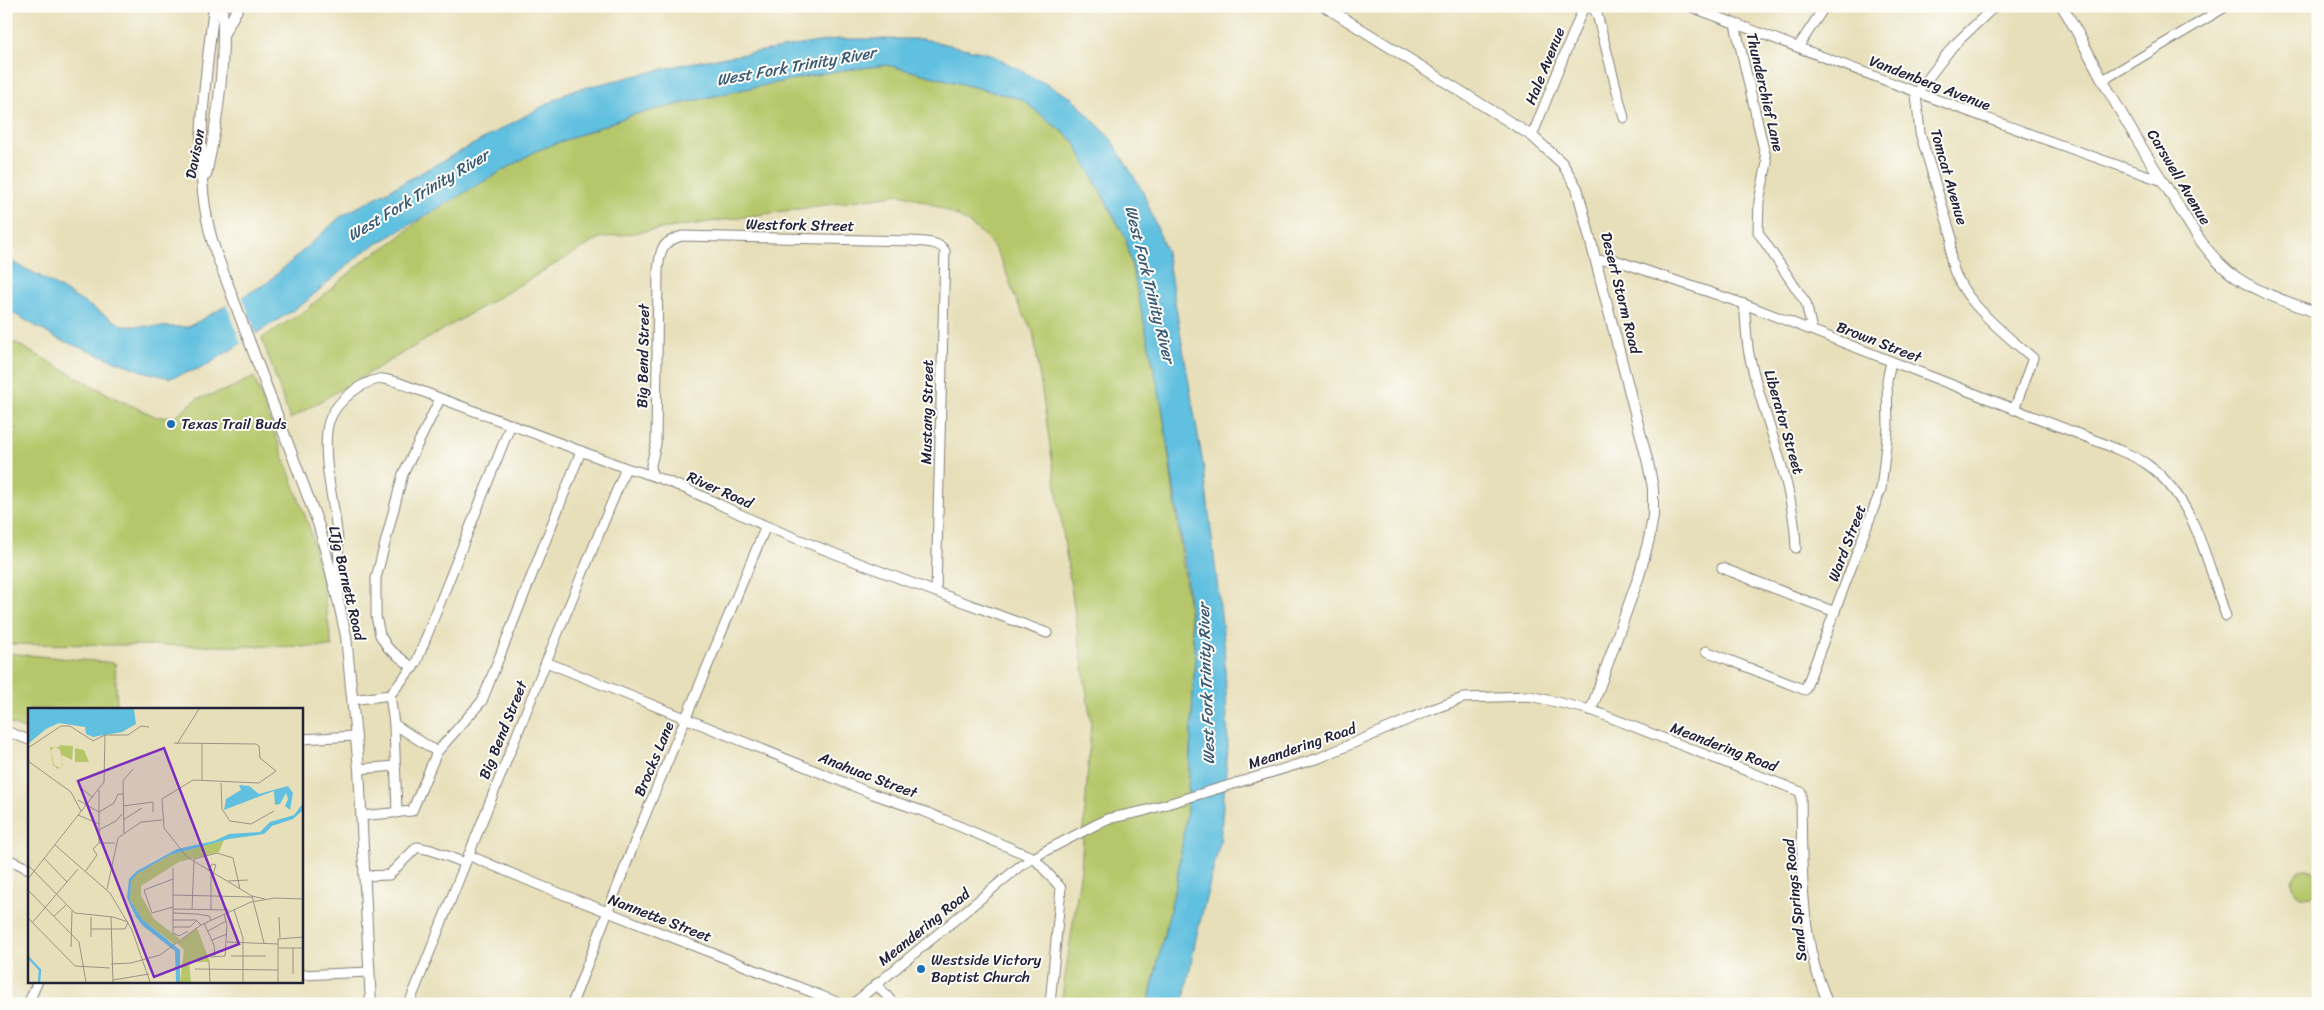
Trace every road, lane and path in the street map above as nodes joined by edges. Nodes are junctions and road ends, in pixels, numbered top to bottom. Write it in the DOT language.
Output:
graph roads {
  1 [pos="214,6"];
  2 [pos="222,6"];
  3 [pos="239,6"];
  4 [pos="1324,6"];
  5 [pos="1584,6"];
  6 [pos="1591,6"];
  7 [pos="1690,6"];
  8 [pos="1825,6"];
  9 [pos="1995,6"];
  10 [pos="2062,6"];
  11 [pos="2227,6"];
  12 [pos="1735,24"];
  13 [pos="224,34"];
  14 [pos="1798,47"];
  15 [pos="2103,80"];
  16 [pos="1916,94"];
  17 [pos="1624,118"];
  18 [pos="1532,136"];
  19 [pos="2163,181"];
  20 [pos="204,188"];
  21 [pos="668,240"];
  22 [pos="931,243"];
  23 [pos="1597,261"];
  24 [pos="1744,304"];
  25 [pos="2318,313"];
  26 [pos="1812,330"];
  27 [pos="1891,362"];
  28 [pos="440,399"];
  29 [pos="2014,410"];
  30 [pos="511,424"];
  31 [pos="581,451"];
  32 [pos="626,468"];
  33 [pos="652,475"];
  34 [pos="766,526"];
  35 [pos="1796,548"];
  36 [pos="1722,568"];
  37 [pos="936,592"];
  38 [pos="340,604"];
  39 [pos="1835,612"];
  40 [pos="2226,616"];
  41 [pos="1047,633"];
  42 [pos="1706,651"];
  43 [pos="546,662"];
  44 [pos="413,668"];
  45 [pos="390,695"];
  46 [pos="352,700"];
  47 [pos="1591,710"];
  48 [pos="686,718"];
  49 [pos="394,724"];
  50 [pos="6,731"];
  51 [pos="355,736"];
  52 [pos="302,739"];
  53 [pos="28,740"];
  54 [pos="437,752"];
  55 [pos="396,766"];
  56 [pos="358,770"];
  57 [pos="1801,792"];
  58 [pos="397,813"];
  59 [pos="361,816"];
  60 [pos="6,858"];
  61 [pos="1034,858"];
  62 [pos="467,859"];
  63 [pos="28,869"];
  64 [pos="364,876"];
  65 [pos="607,912"];
  66 [pos="368,972"];
  67 [pos="302,975"];
  68 [pos="38,982"];
  69 [pos="876,984"];
  70 [pos="28,1004"];
  71 [pos="371,1004"];
  72 [pos="409,1004"];
  73 [pos="572,1004"];
  74 [pos="842,1004"];
  75 [pos="853,1004"];
  76 [pos="894,1004"];
  77 [pos="1050,1004"];
  78 [pos="1828,1004"];
  1 -- 20 [label="street, Davison"];
  2 -- 13 [label="street, Davison"];
  3 -- 13 [label="street"];
  4 -- 18 [label="street, Desert Storm Road"];
  5 -- 18 [label="street, Hale Avenue"];
  6 -- 17 [label="street"];
  7 -- 12 [label="street, Vandenberg Avenue"];
  8 -- 14 [label="street"];
  9 -- 16 [label="street"];
  10 -- 15 [label="street, Carswell Avenue"];
  11 -- 15 [label="street"];
  12 -- 14 [label="street, Vandenberg Avenue"];
  12 -- 26 [label="street, Thunderchief Lane"];
  13 -- 20 [label="street, Davison"];
  14 -- 16 [label="street, Vandenberg Avenue"];
  15 -- 19 [label="street, Carswell Avenue"];
  16 -- 19 [label="street, Vandenberg Avenue"];
  16 -- 29 [label="street, Tomcat Avenue"];
  18 -- 23 [label="street, Desert Storm Road"];
  19 -- 25 [label="street, Carswell Avenue"];
  20 -- 38 [label="street, LTjg Barnett Road"];
  21 -- 22 [label="street, Westfork Street"];
  21 -- 33 [label="street, Big Bend Street"];
  22 -- 37 [label="street, Mustang Street"];
  23 -- 24 [label="street, Brown Street"];
  23 -- 47 [label="street, Desert Storm Road"];
  24 -- 26 [label="street, Brown Street"];
  24 -- 35 [label="street, Liberator Street"];
  26 -- 27 [label="street, Brown Street"];
  27 -- 29 [label="street, Brown Street"];
  27 -- 39 [label="street, Ward Street"];
  28 -- 30 [label="street, River Road"];
  28 -- 38 [label="street, River Road"];
  28 -- 44 [label="street"];
  29 -- 40 [label="street, Brown Street"];
  30 -- 31 [label="street, River Road"];
  30 -- 44 [label="street"];
  31 -- 32 [label="street, River Road"];
  31 -- 54 [label="street"];
  32 -- 33 [label="street, River Road"];
  32 -- 43 [label="street, Big Bend Street"];
  33 -- 34 [label="street, River Road"];
  34 -- 37 [label="street, River Road"];
  34 -- 48 [label="street, Brocks Lane"];
  36 -- 39 [label="street"];
  37 -- 41 [label="street, River Road"];
  38 -- 46 [label="street, LTjg Barnett Road"];
  39 -- 42 [label="street, Ward Street"];
  43 -- 48 [label="street, Anahuac Street"];
  43 -- 62 [label="street, Big Bend Street"];
  44 -- 45 [label="street"];
  45 -- 46 [label="street"];
  45 -- 49 [label="street"];
  46 -- 51 [label="street, LTjg Barnett Road"];
  47 -- 57 [label="street, Meandering Road"];
  47 -- 61 [label="street, Meandering Road"];
  48 -- 61 [label="street, Anahuac Street"];
  48 -- 65 [label="street, Brocks Lane"];
  49 -- 54 [label="street"];
  49 -- 55 [label="street"];
  50 -- 53 [label="street"];
  51 -- 52 [label="street"];
  51 -- 56 [label="street, LTjg Barnett Road"];
  54 -- 58 [label="street"];
  55 -- 56 [label="street"];
  55 -- 58 [label="street"];
  56 -- 59 [label="street, LTjg Barnett Road"];
  57 -- 78 [label="street, Sand Springs Road"];
  58 -- 59 [label="street"];
  59 -- 64 [label="street, LTjg Barnett Road"];
  60 -- 63 [label="street"];
  61 -- 69 [label="street, Meandering Road"];
  61 -- 77 [label="street, Anahuac Street"];
  62 -- 64 [label="street, Nannette Street"];
  62 -- 65 [label="street, Nannette Street"];
  62 -- 72 [label="street, Big Bend Street"];
  64 -- 66 [label="street, LTjg Barnett Road"];
  65 -- 73 [label="street, Brocks Lane"];
  65 -- 74 [label="street, Nannette Street"];
  66 -- 67 [label="street"];
  66 -- 71 [label="street, LTjg Barnett Road"];
  68 -- 70 [label="street"];
  69 -- 75 [label="street, Meandering Road"];
  69 -- 76 [label="street"];
}
